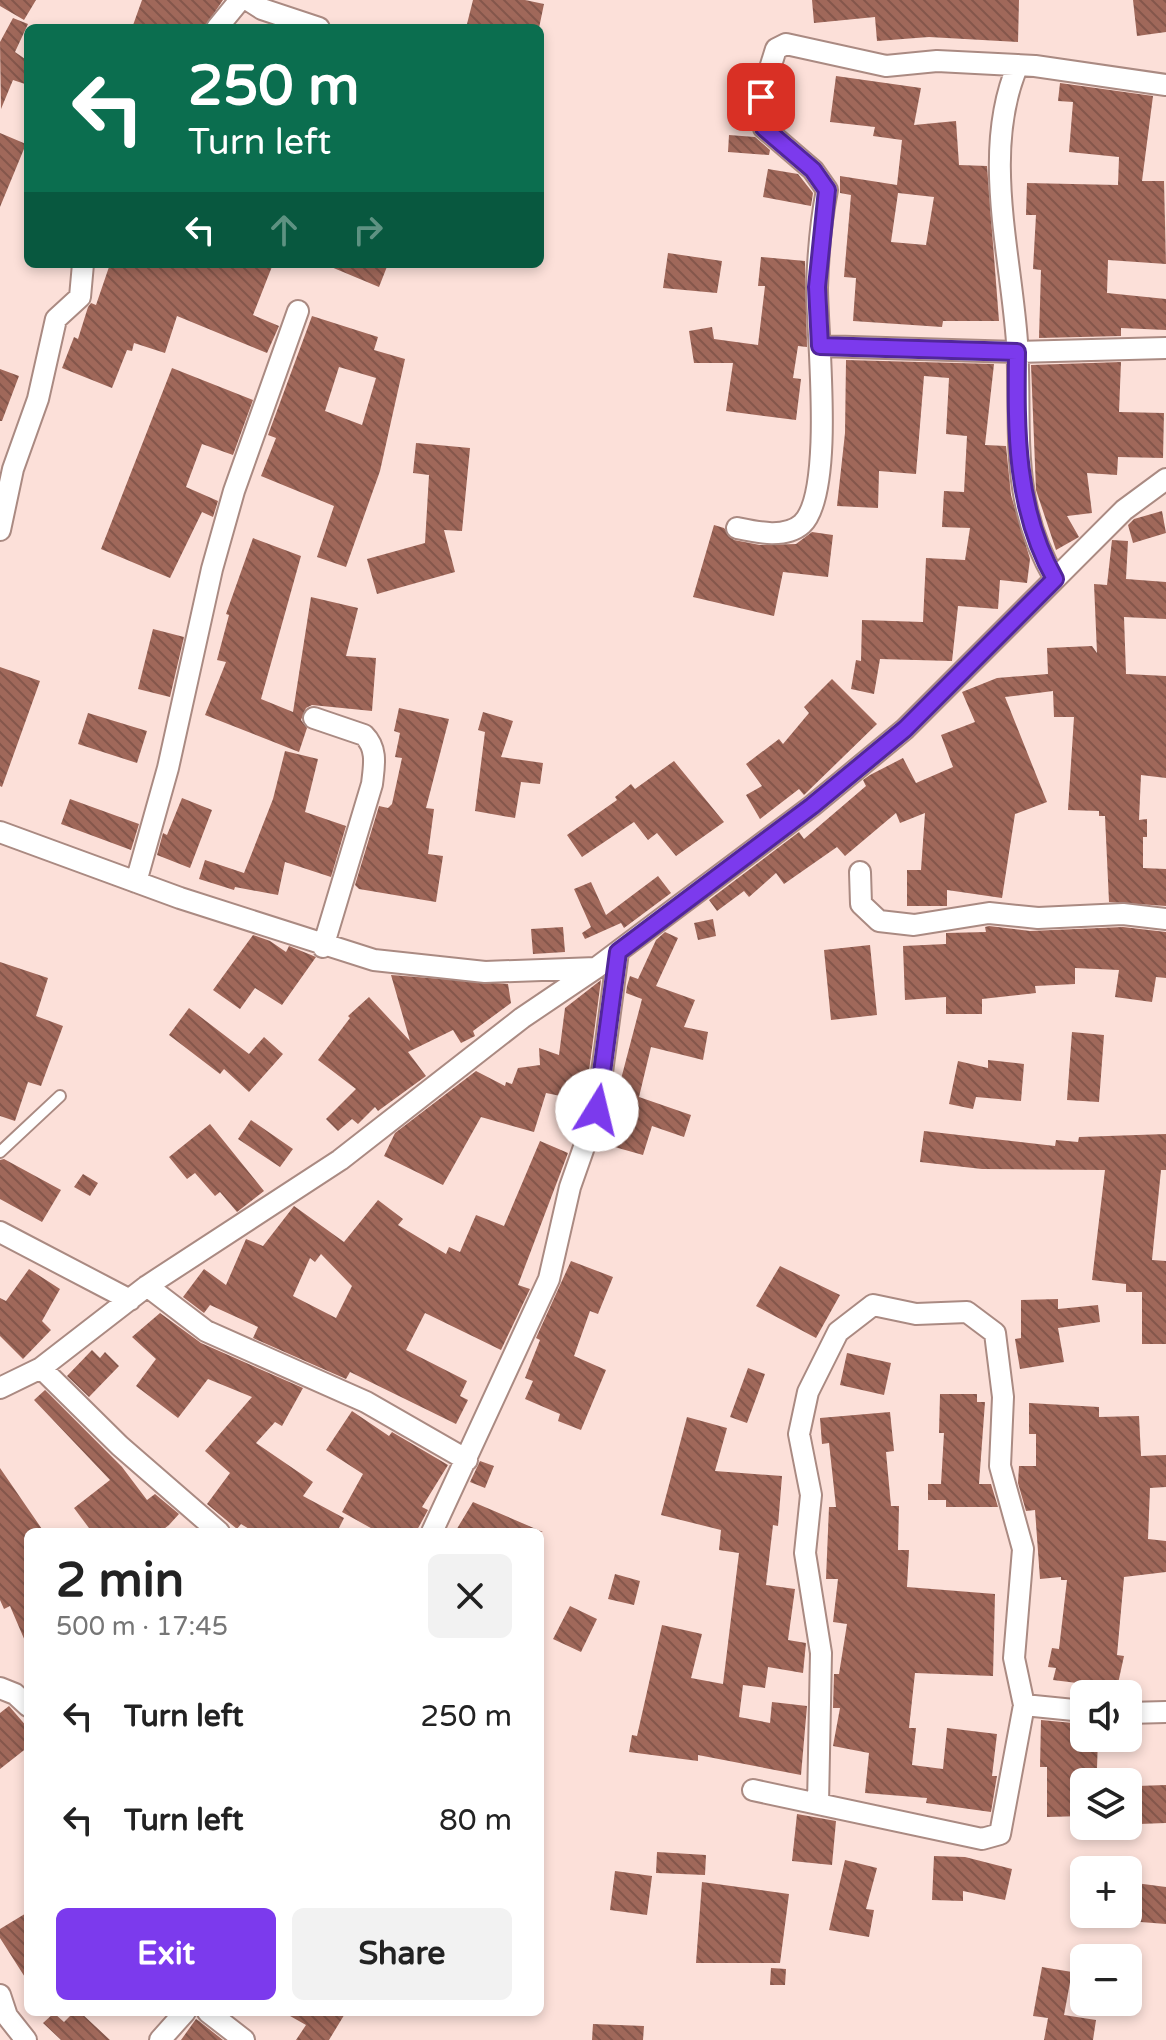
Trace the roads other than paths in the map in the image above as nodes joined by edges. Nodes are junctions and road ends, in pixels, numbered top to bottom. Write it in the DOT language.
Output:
graph roads {
  1 [pos="240,0"];
  2 [pos="248,0"];
  3 [pos="220,24"];
  4 [pos="307,24"];
  5 [pos="1018,65"];
  6 [pos="1166,85"];
  7 [pos="83,268"];
  8 [pos="298,311"];
  9 [pos="820,346"];
  10 [pos="1166,348"];
  11 [pos="1017,352"];
  12 [pos="1166,479"];
  13 [pos="737,528"];
  14 [pos="0,530"];
  15 [pos="1055,579"];
  16 [pos="314,718"];
  17 [pos="0,832"];
  18 [pos="860,872"];
  19 [pos="136,882"];
  20 [pos="1166,919"];
  21 [pos="323,947"];
  22 [pos="618,952"];
  23 [pos="596,968"];
  24 [pos="60,1096"];
  25 [pos="0,1152"];
  26 [pos="0,1232"];
  27 [pos="147,1286"];
  28 [pos="130,1300"];
  29 [pos="41,1368"];
  30 [pos="0,1388"];
  31 [pos="467,1460"];
  32 [pos="214,1528"];
  33 [pos="434,1528"];
  34 [pos="0,1688"];
  35 [pos="24,1702"];
  36 [pos="1024,1705"];
  37 [pos="1070,1710"];
  38 [pos="1166,1712"];
  39 [pos="1142,1713"];
  40 [pos="753,1790"];
  41 [pos="818,1804"];
  42 [pos="0,1995"];
  43 [pos="181,2016"];
  44 [pos="213,2016"];
  45 [pos="26,2040"];
  46 [pos="160,2040"];
  47 [pos="244,2040"];
  1 -- 3 [label="street"];
  2 -- 4 [label="street"];
  5 -- 6 [label="street"];
  5 -- 9 [label="street"];
  5 -- 11 [label="street"];
  7 -- 14 [label="street"];
  8 -- 19 [label="street"];
  9 -- 11 [label="street"];
  9 -- 13 [label="street"];
  10 -- 11 [label="street"];
  11 -- 15 [label="street"];
  12 -- 15 [label="street"];
  15 -- 22 [label="street"];
  16 -- 21 [label="street"];
  17 -- 19 [label="street"];
  18 -- 20 [label="street"];
  19 -- 21 [label="street"];
  21 -- 23 [label="street"];
  22 -- 23 [label="street"];
  22 -- 31 [label="street"];
  23 -- 27 [label="street"];
  24 -- 25 [label="lane"];
  26 -- 28 [label="street"];
  27 -- 28 [label="street"];
  27 -- 31 [label="street"];
  28 -- 29 [label="street"];
  29 -- 30 [label="street"];
  29 -- 32 [label="street"];
  31 -- 33 [label="street"];
  34 -- 35 [label="street"];
  36 -- 37 [label="street"];
  36 -- 41 [label="street"];
  36 -- 41 [label="street"];
  38 -- 39 [label="street"];
  40 -- 41 [label="street"];
  42 -- 45 [label="street"];
  43 -- 46 [label="street"];
  44 -- 47 [label="street"];
}
